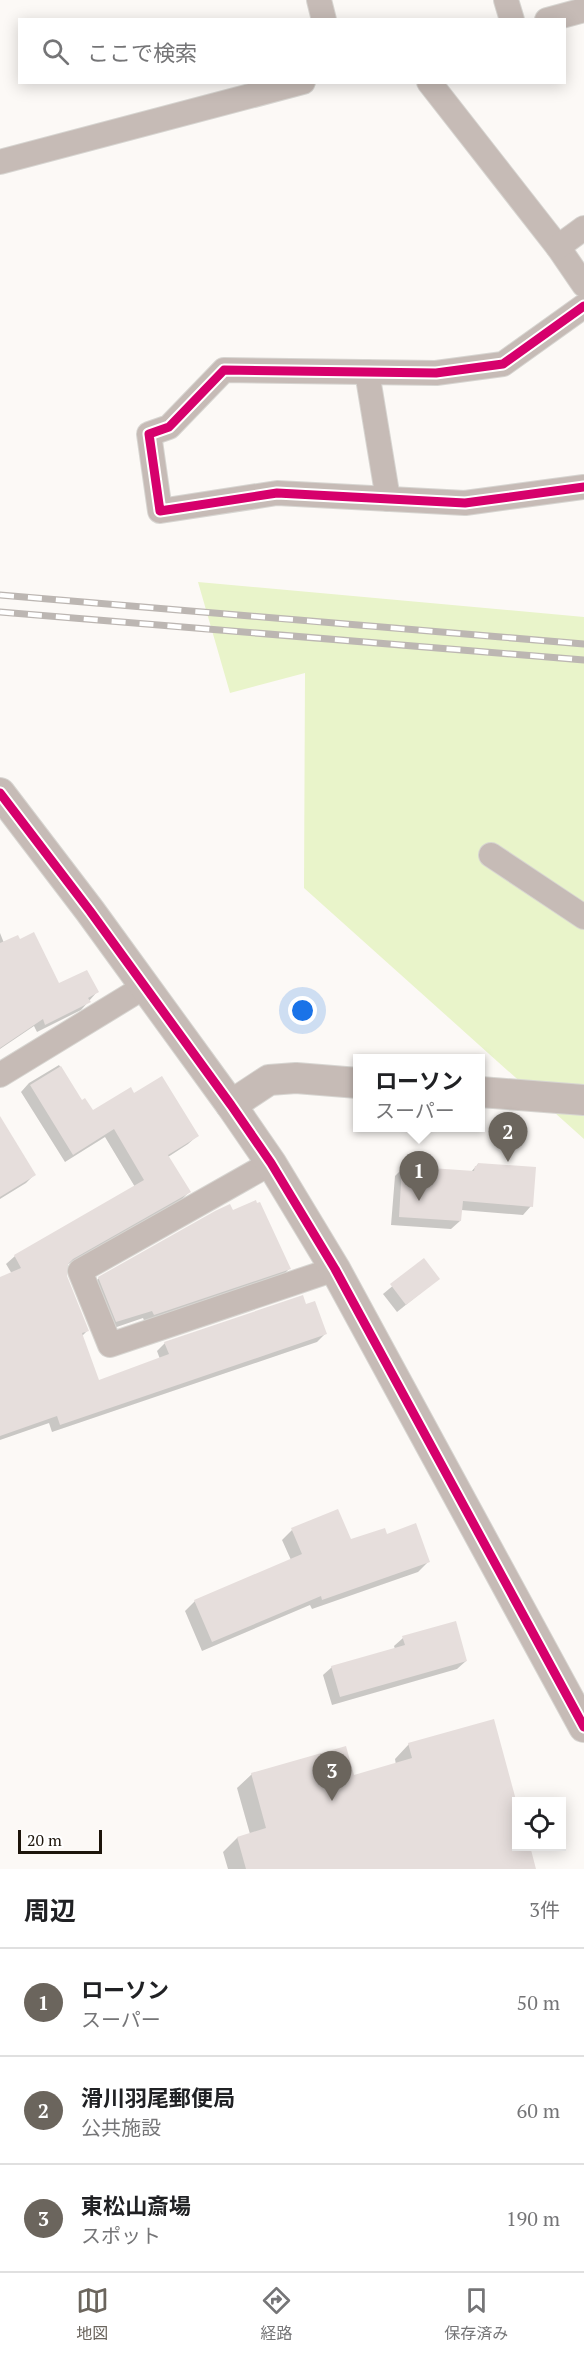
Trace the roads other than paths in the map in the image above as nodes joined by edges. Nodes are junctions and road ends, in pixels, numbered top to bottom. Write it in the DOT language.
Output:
graph roads {
  1 [pos="320,0"];
  2 [pos="506,0"];
  3 [pos="584,10"];
  4 [pos="324,18"];
  5 [pos="511,18"];
  6 [pos="555,18"];
  7 [pos="295,84"];
  8 [pos="431,84"];
  9 [pos="0,162"];
  10 [pos="584,228"];
  11 [pos="558,248"];
  12 [pos="584,285"];
  13 [pos="584,306"];
  14 [pos="367,372"];
  15 [pos="584,487"];
  16 [pos="388,499"];
  17 [pos="0,793"];
  18 [pos="491,855"];
  19 [pos="584,917"];
  20 [pos="144,987"];
  21 [pos="0,1076"];
  22 [pos="353,1083"];
  23 [pos="485,1092"];
  24 [pos="584,1100"];
  25 [pos="231,1105"];
  26 [pos="271,1163"];
  27 [pos="335,1269"];
  28 [pos="584,1727"];
  1 -- 4 [label="street"];
  2 -- 5 [label="street"];
  3 -- 6 [label="street"];
  7 -- 9 [label="street"];
  8 -- 11 [label="street"];
  10 -- 11 [label="street"];
  11 -- 12 [label="street"];
  13 -- 14 [label="street"];
  14 -- 16 [label="street"];
  14 -- 16 [label="street"];
  15 -- 16 [label="street"];
  17 -- 20 [label="street"];
  18 -- 19 [label="street"];
  20 -- 21 [label="street"];
  20 -- 25 [label="street"];
  22 -- 25 [label="street"];
  23 -- 24 [label="street"];
  25 -- 26 [label="street"];
  26 -- 27 [label="street"];
  26 -- 27 [label="street"];
  27 -- 28 [label="street"];
}
